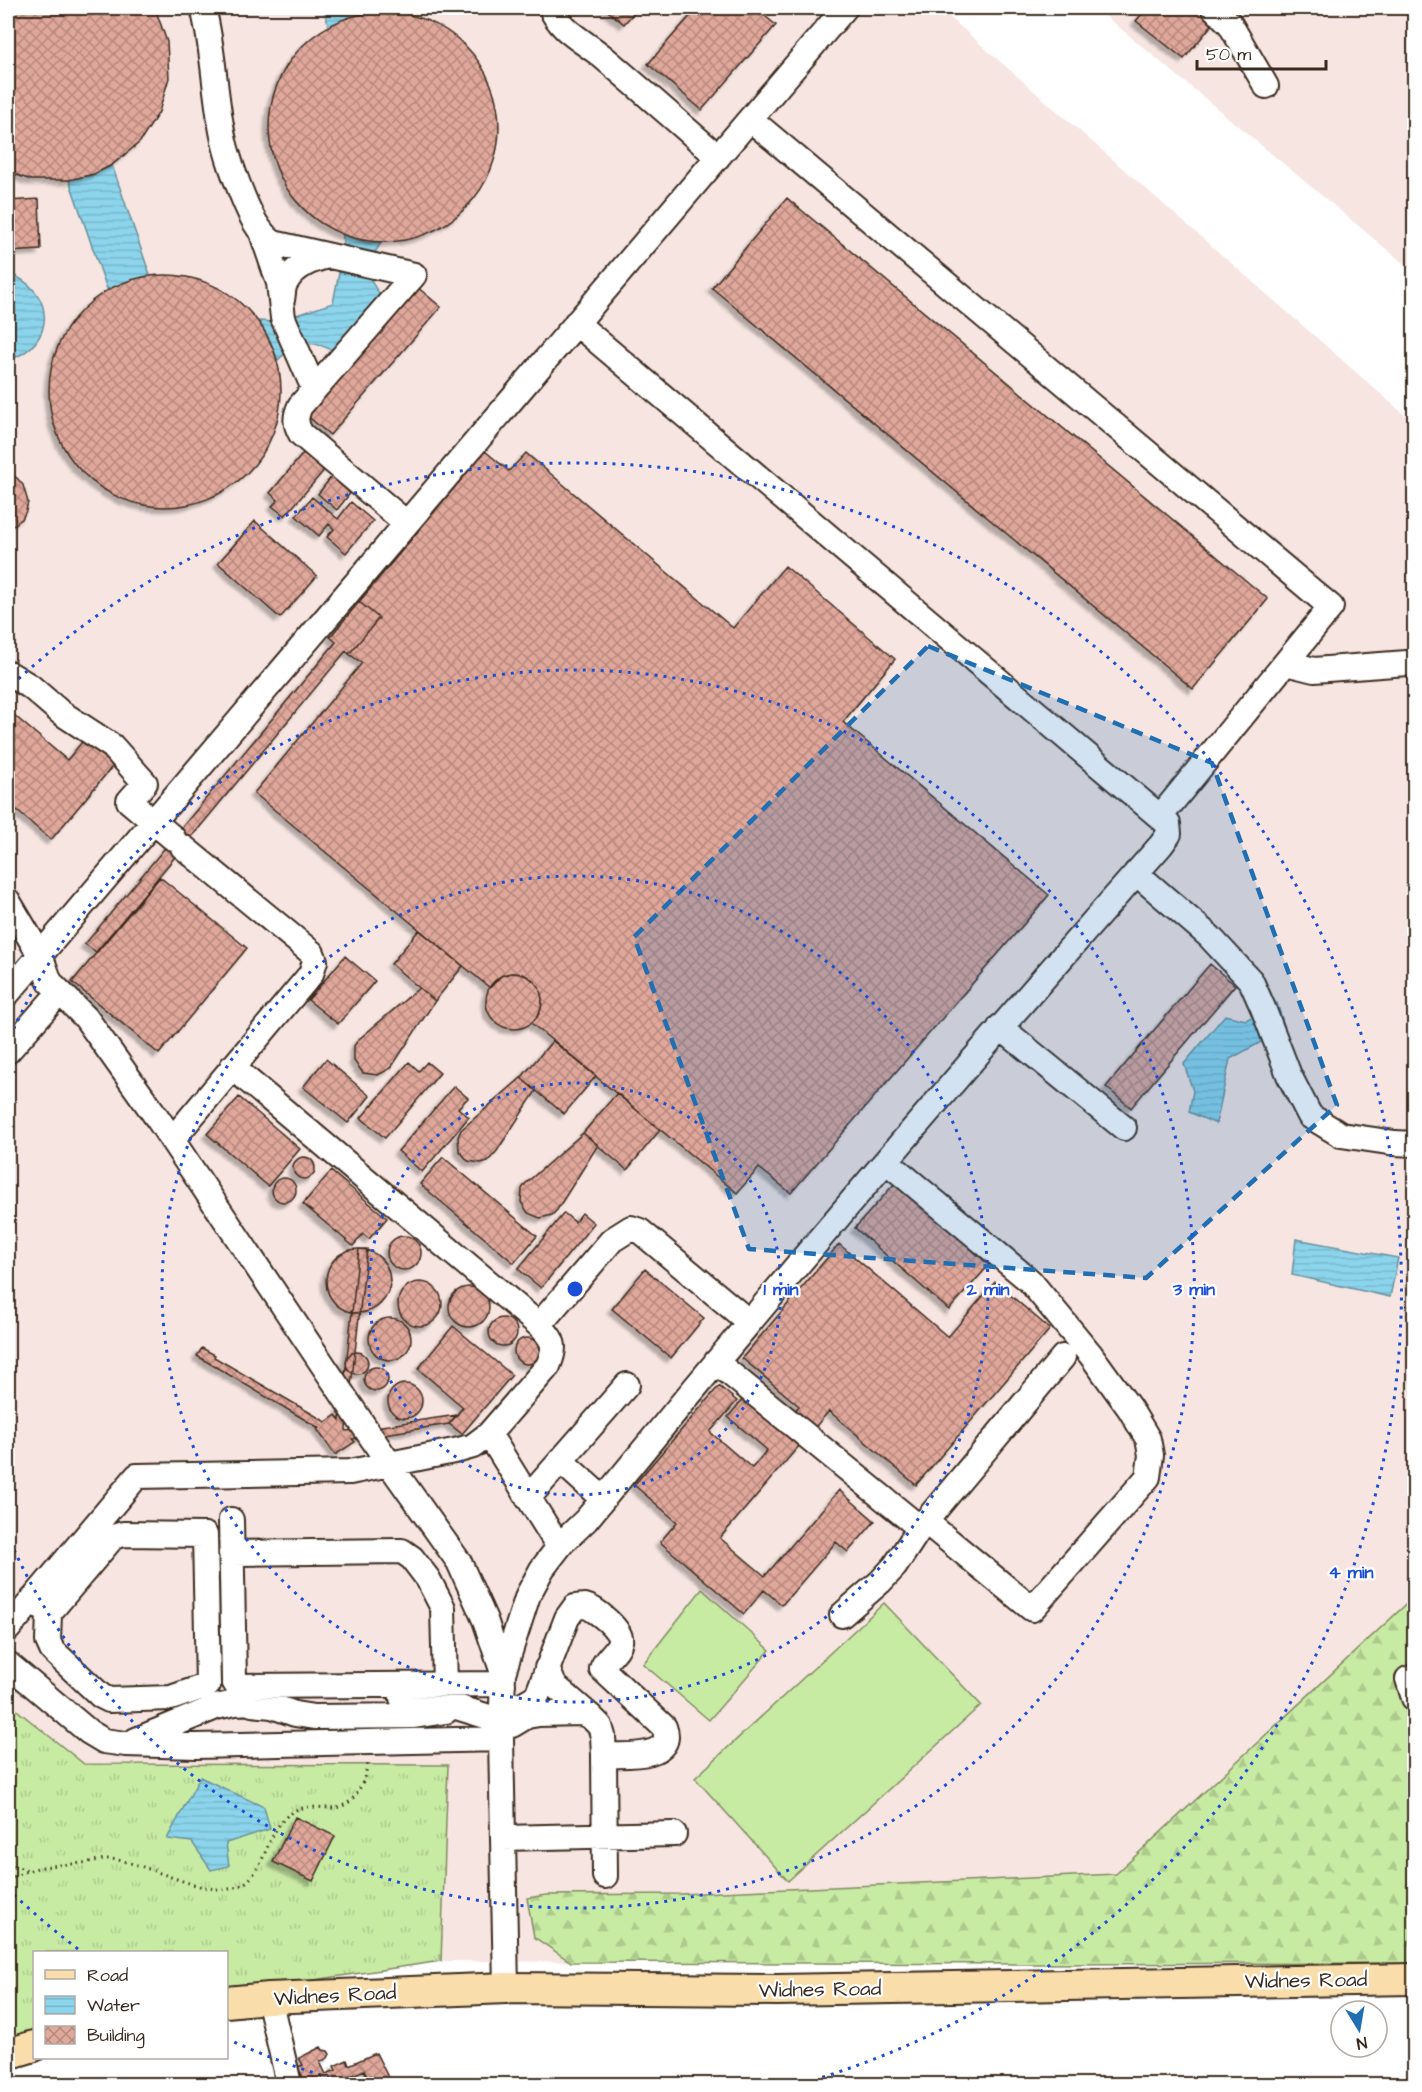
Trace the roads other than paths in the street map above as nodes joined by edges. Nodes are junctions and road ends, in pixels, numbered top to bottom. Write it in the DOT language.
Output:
graph roads {
  1 [pos="202,8"];
  2 [pos="550,8"];
  3 [pos="1214,8"];
  4 [pos="833,12"];
  5 [pos="1266,86"];
  6 [pos="750,119"];
  7 [pos="718,157"];
  8 [pos="263,236"];
  9 [pos="335,257"];
  10 [pos="283,309"];
  11 [pos="576,323"];
  12 [pos="314,389"];
  13 [pos="406,523"];
  14 [pos="1286,663"];
  15 [pos="1414,665"];
  16 [pos="8,674"];
  17 [pos="1160,817"];
  18 [pos="152,822"];
  19 [pos="1136,873"];
  20 [pos="8,901"];
  21 [pos="40,955"];
  22 [pos="60,992"];
  23 [pos="8,993"];
  24 [pos="1000,1027"];
  25 [pos="8,1051"];
  26 [pos="232,1067"];
  27 [pos="1124,1128"];
  28 [pos="172,1140"];
  29 [pos="1414,1144"];
  30 [pos="886,1161"];
  31 [pos="748,1322"];
  32 [pos="539,1325"];
  33 [pos="1063,1357"];
  34 [pos="716,1362"];
  35 [pos="627,1385"];
  36 [pos="489,1434"];
  37 [pos="561,1461"];
  38 [pos="390,1465"];
  39 [pos="528,1498"];
  40 [pos="603,1499"];
  41 [pos="923,1525"];
  42 [pos="231,1538"];
  43 [pos="206,1542"];
  44 [pos="559,1547"];
  45 [pos="41,1606"];
  46 [pos="842,1615"];
  47 [pos="8,1629"];
  48 [pos="8,1664"];
  49 [pos="547,1668"];
  50 [pos="1414,1677"];
  51 [pos="445,1685"];
  52 [pos="1414,1698"];
  53 [pos="502,1708"];
  54 [pos="590,1716"];
  55 [pos="126,1744"];
  56 [pos="603,1755"];
  57 [pos="674,1834"];
  58 [pos="604,1836"];
  59 [pos="503,1838"];
  60 [pos="604,1876"];
  61 [pos="1414,1978"];
  62 [pos="506,1988"];
  63 [pos="269,1998"];
  64 [pos="228,2002"];
  65 [pos="33,2046"];
  66 [pos="8,2054"];
  67 [pos="289,2085"];
  1 -- 8 [label="lane"];
  2 -- 7 [label="lane"];
  3 -- 5 [label="lane"];
  4 -- 6 [label="lane"];
  6 -- 7 [label="lane"];
  6 -- 14 [label="lane"];
  7 -- 11 [label="lane"];
  8 -- 9 [label="lane"];
  8 -- 10 [label="lane"];
  9 -- 10 [label="lane"];
  9 -- 12 [label="lane"];
  10 -- 12 [label="lane"];
  11 -- 13 [label="lane"];
  11 -- 17 [label="lane"];
  12 -- 13 [label="lane"];
  13 -- 18 [label="lane"];
  14 -- 15 [label="lane"];
  14 -- 17 [label="lane"];
  16 -- 18 [label="lane"];
  17 -- 19 [label="lane"];
  18 -- 21 [label="lane"];
  18 -- 26 [label="lane"];
  19 -- 24 [label="lane"];
  19 -- 29 [label="lane"];
  20 -- 21 [label="lane"];
  21 -- 22 [label="lane"];
  21 -- 23 [label="lane"];
  22 -- 25 [label="lane"];
  22 -- 28 [label="lane"];
  24 -- 27 [label="lane"];
  24 -- 30 [label="lane"];
  26 -- 28 [label="lane"];
  26 -- 32 [label="lane"];
  28 -- 38 [label="lane"];
  30 -- 31 [label="lane"];
  30 -- 41 [label="lane"];
  31 -- 32 [label="lane"];
  31 -- 34 [label="lane"];
  32 -- 36 [label="lane"];
  33 -- 41 [label="lane"];
  34 -- 40 [label="lane"];
  34 -- 41 [label="lane"];
  35 -- 37 [label="lane"];
  36 -- 38 [label="lane"];
  36 -- 39 [label="lane"];
  37 -- 39 [label="lane"];
  37 -- 40 [label="lane"];
  38 -- 45 [label="lane"];
  38 -- 53 [label="lane"];
  39 -- 44 [label="lane"];
  40 -- 44 [label="lane"];
  41 -- 46 [label="lane"];
  42 -- 43 [label="lane"];
  42 -- 51 [label="lane"];
  42 -- 51 [label="lane"];
  43 -- 45 [label="lane"];
  43 -- 45 [label="lane"];
  44 -- 53 [label="lane"];
  45 -- 47 [label="lane"];
  48 -- 55 [label="lane"];
  49 -- 53 [label="lane"];
  49 -- 54 [label="lane"];
  49 -- 56 [label="lane"];
  50 -- 52 [label="lane"];
  51 -- 53 [label="lane"];
  53 -- 54 [label="lane"];
  53 -- 55 [label="lane"];
  53 -- 55 [label="lane"];
  53 -- 59 [label="lane"];
  54 -- 56 [label="lane"];
  56 -- 58 [label="lane"];
  57 -- 58 [label="lane"];
  58 -- 59 [label="lane"];
  58 -- 60 [label="lane"];
  59 -- 62 [label="lane"];
  61 -- 62 [label="main road, Widnes Road"];
  62 -- 63 [label="main road, Widnes Road"];
  63 -- 64 [label="main road, Widnes Road"];
  63 -- 67 [label="lane"];
  65 -- 66 [label="main road"];
}
